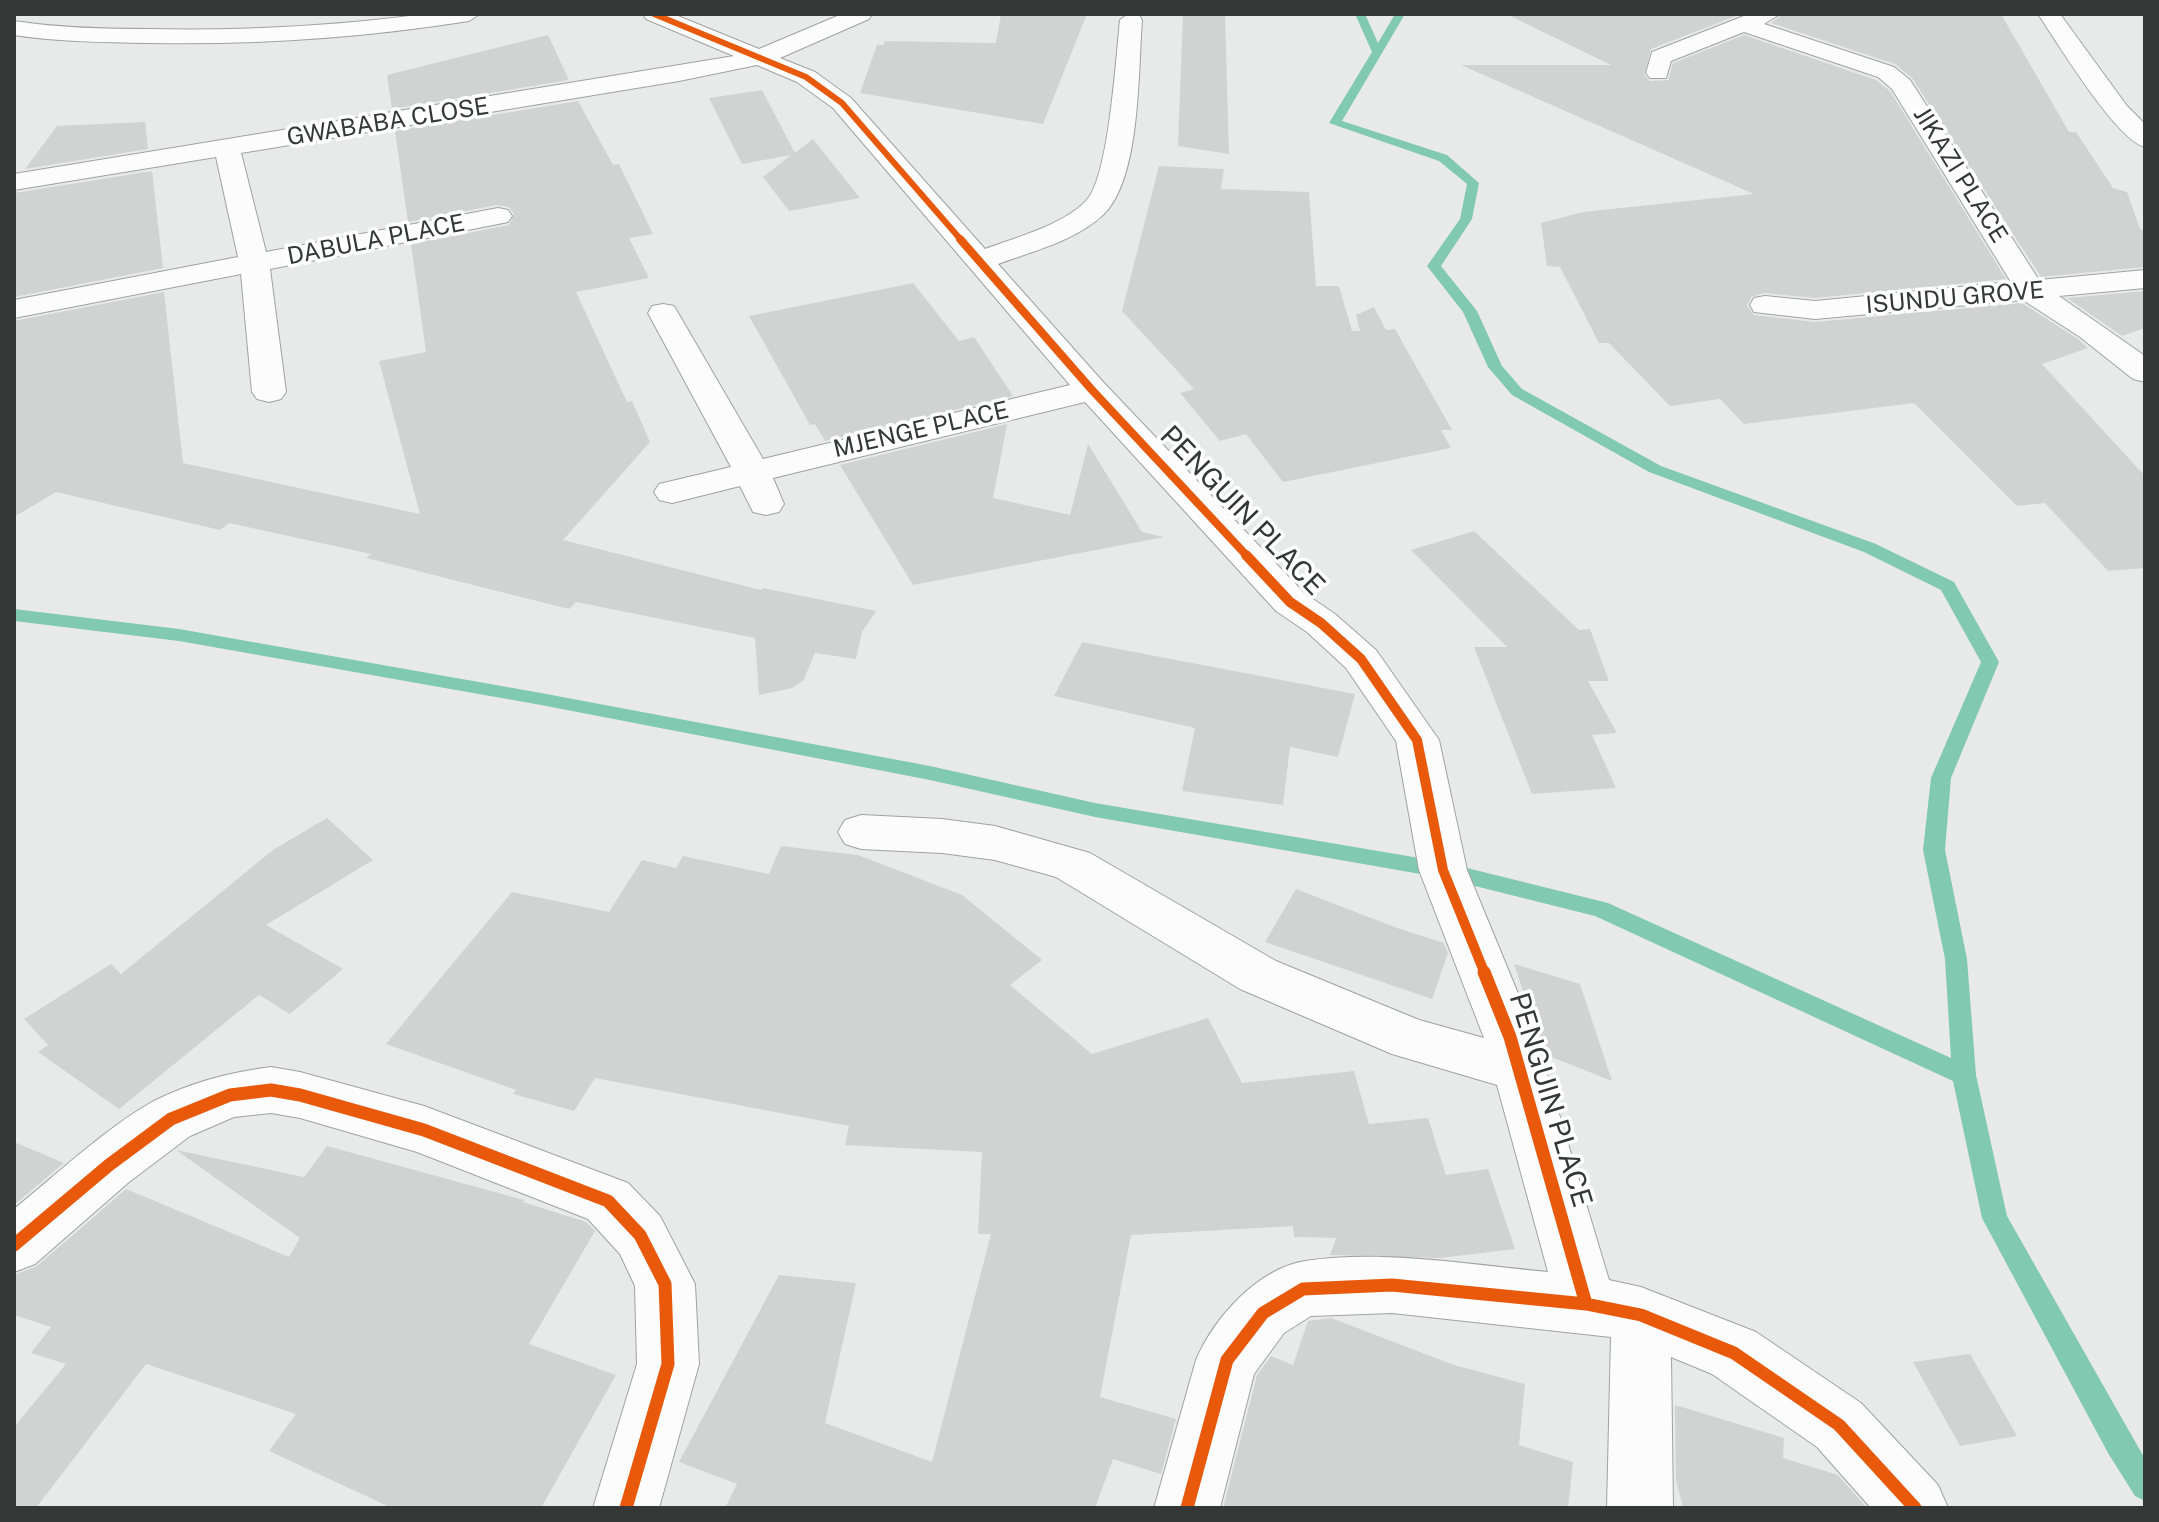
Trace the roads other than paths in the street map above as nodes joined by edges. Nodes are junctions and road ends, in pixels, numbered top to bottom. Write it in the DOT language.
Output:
graph roads {
  1 [pos="469,14"];
  2 [pos="654,14"];
  3 [pos="861,14"];
  4 [pos="2049,14"];
  5 [pos="1131,20"];
  6 [pos="1757,20"];
  7 [pos="14,28"];
  8 [pos="761,57"];
  9 [pos="1658,73"];
  10 [pos="2145,139"];
  11 [pos="227,148"];
  12 [pos="14,182"];
  13 [pos="498,216"];
  14 [pos="981,260"];
  15 [pos="255,265"];
  16 [pos="2145,279"];
  17 [pos="2032,292"];
  18 [pos="1765,305"];
  19 [pos="14,309"];
  20 [pos="663,313"];
  21 [pos="2145,372"];
  22 [pos="1092,390"];
  23 [pos="269,392"];
  24 [pos="751,470"];
  25 [pos="672,492"];
  26 [pos="766,504"];
  27 [pos="861,832"];
  28 [pos="1519,1069"];
  29 [pos="14,1245"];
  30 [pos="1614,1310"];
  31 [pos="626,1508"];
  32 [pos="1187,1508"];
  33 [pos="1640,1508"];
  34 [pos="1915,1508"];
  1 -- 7 [label="street"];
  2 -- 8 [label="street, PENGUIN PLACE"];
  3 -- 8 [label="street, GWABABA CLOSE"];
  4 -- 10 [label="street"];
  5 -- 14 [label="street"];
  6 -- 9 [label="street"];
  6 -- 17 [label="street, JIKAZI PLACE"];
  8 -- 11 [label="street, GWABABA CLOSE"];
  8 -- 14 [label="street, PENGUIN PLACE"];
  11 -- 12 [label="street, GWABABA CLOSE"];
  11 -- 15 [label="street, DABULA PLACE"];
  13 -- 15 [label="street, DABULA PLACE"];
  14 -- 22 [label="street, PENGUIN PLACE"];
  15 -- 19 [label="street, DABULA PLACE"];
  15 -- 23 [label="street, DABULA PLACE"];
  16 -- 17 [label="street, ISUNDU GROVE"];
  17 -- 18 [label="street, ISUNDU GROVE"];
  17 -- 21 [label="street, JIKAZI PLACE"];
  20 -- 24 [label="street"];
  22 -- 24 [label="street, MJENGE PLACE"];
  22 -- 28 [label="street, PENGUIN PLACE"];
  24 -- 25 [label="street, MJENGE PLACE"];
  24 -- 26 [label="street"];
  27 -- 28 [label="street"];
  28 -- 30 [label="street, PENGUIN PLACE"];
  29 -- 31 [label="street"];
  30 -- 32 [label="street"];
  30 -- 33 [label="street, PENGUIN PLACE"];
  30 -- 34 [label="street"];
}
